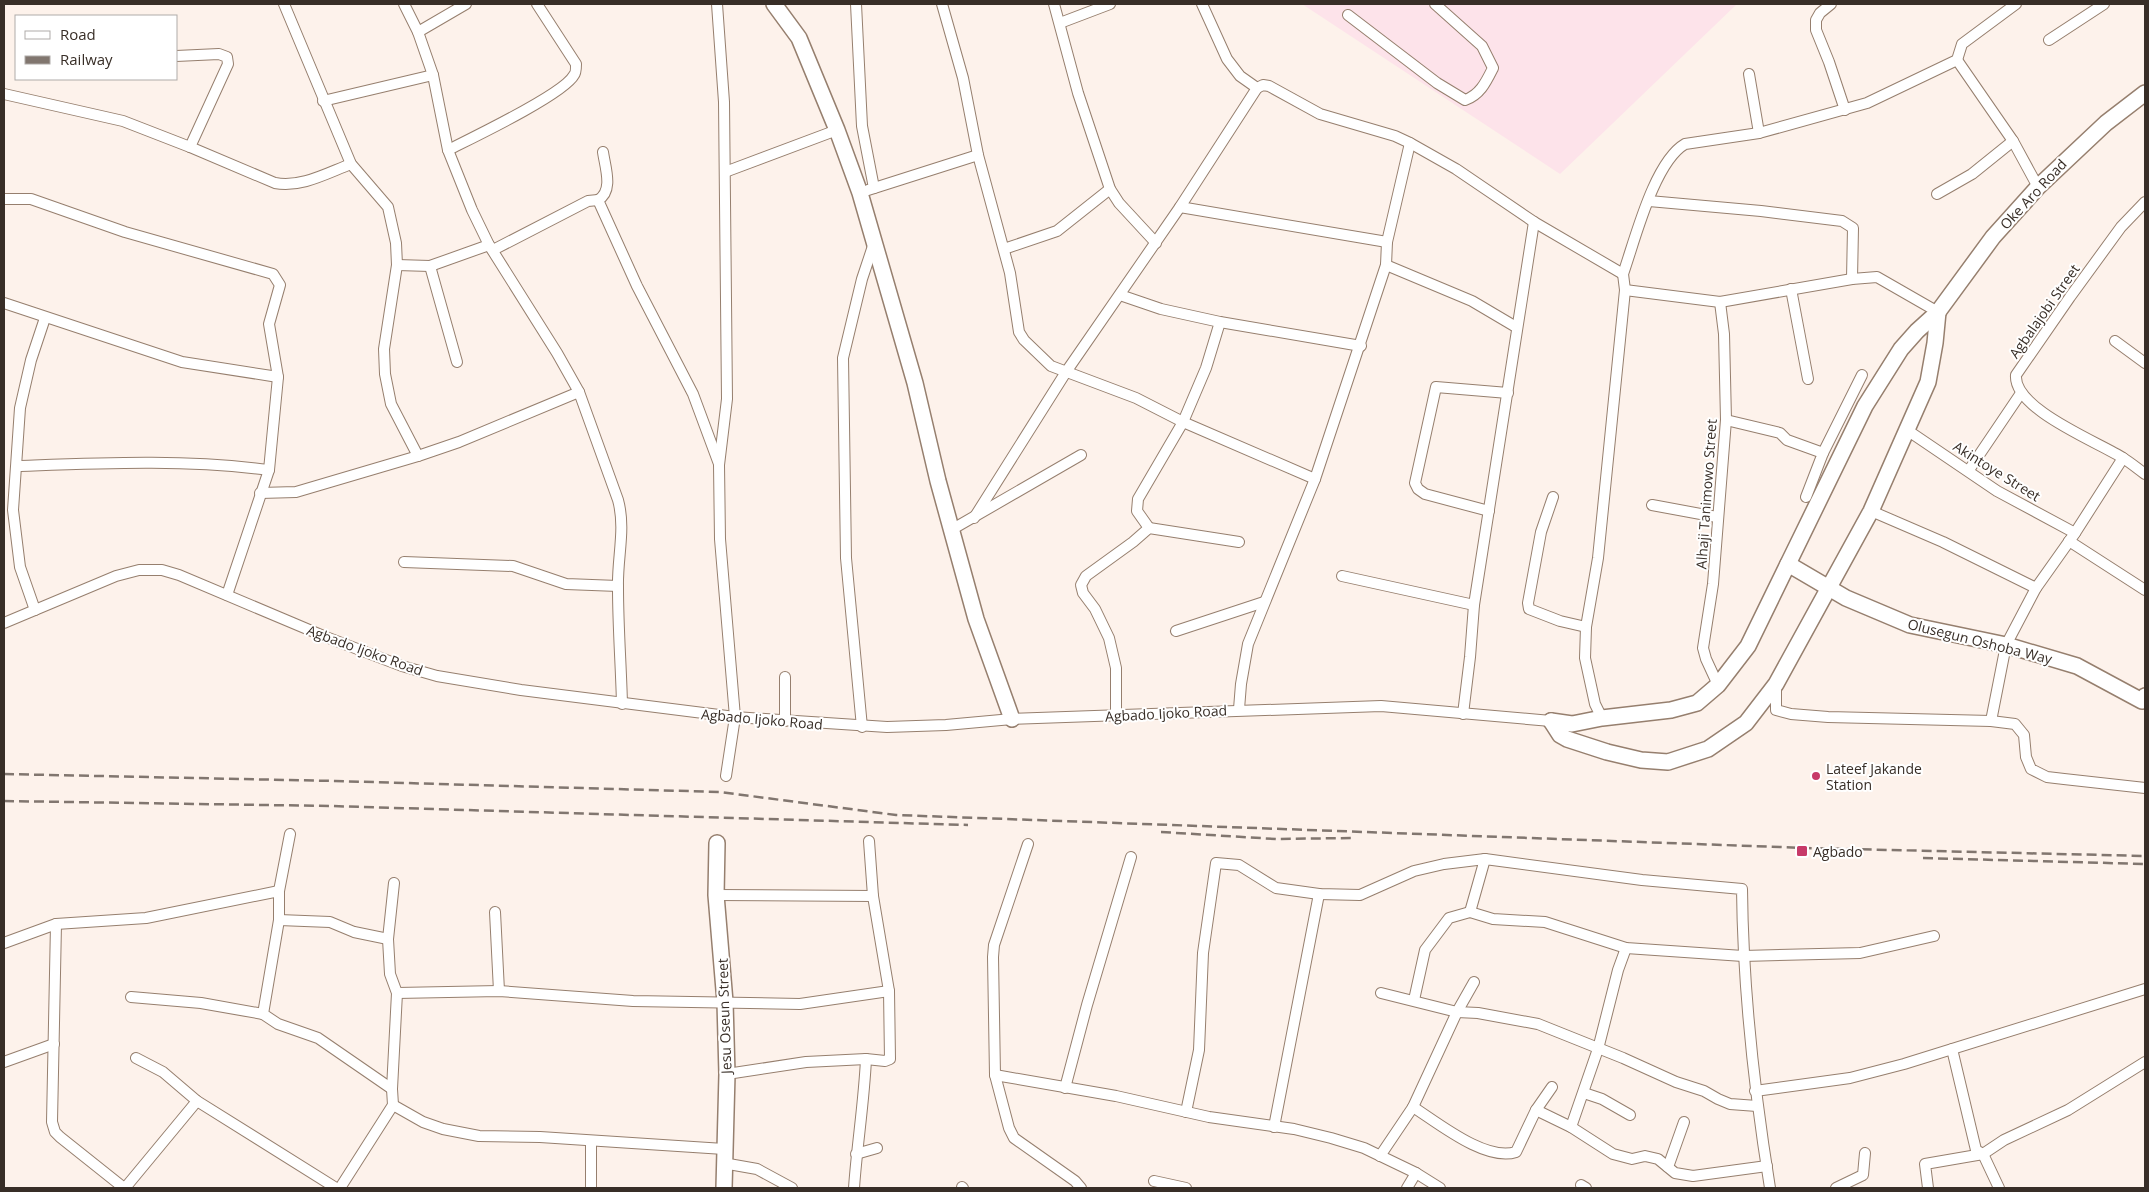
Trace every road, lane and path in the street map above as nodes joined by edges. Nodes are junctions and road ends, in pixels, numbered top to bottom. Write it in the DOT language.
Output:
graph roads {
  1 [pos="284,4"];
  2 [pos="404,4"];
  3 [pos="466,4"];
  4 [pos="537,4"];
  5 [pos="717,4"];
  6 [pos="774,4"];
  7 [pos="856,4"];
  8 [pos="942,4"];
  9 [pos="1054,4"];
  10 [pos="1110,4"];
  11 [pos="1202,4"];
  12 [pos="1435,4"];
  13 [pos="1831,4"];
  14 [pos="2016,4"];
  15 [pos="2104,4"];
  16 [pos="1348,15"];
  17 [pos="1060,23"];
  18 [pos="418,32"];
  19 [pos="2049,40"];
  20 [pos="178,56"];
  21 [pos="1957,60"];
  22 [pos="1749,74"];
  23 [pos="433,75"];
  24 [pos="1257,88"];
  25 [pos="2145,93"];
  26 [pos="4,94"];
  27 [pos="323,101"];
  28 [pos="1845,110"];
  29 [pos="837,130"];
  30 [pos="1759,133"];
  31 [pos="2013,141"];
  32 [pos="1410,143"];
  33 [pos="190,147"];
  34 [pos="448,150"];
  35 [pos="603,152"];
  36 [pos="978,154"];
  37 [pos="351,164"];
  38 [pos="725,172"];
  39 [pos="2038,188"];
  40 [pos="1110,189"];
  41 [pos="867,190"];
  42 [pos="1937,194"];
  43 [pos="4,199"];
  44 [pos="598,200"];
  45 [pos="1648,202"];
  46 [pos="2145,202"];
  47 [pos="1180,208"];
  48 [pos="1534,222"];
  49 [pos="874,242"];
  50 [pos="1387,242"];
  51 [pos="1156,243"];
  52 [pos="491,248"];
  53 [pos="1004,249"];
  54 [pos="397,265"];
  55 [pos="1386,265"];
  56 [pos="430,266"];
  57 [pos="1624,274"];
  58 [pos="1852,279"];
  59 [pos="1791,289"];
  60 [pos="1625,290"];
  61 [pos="1120,295"];
  62 [pos="1720,302"];
  63 [pos="4,303"];
  64 [pos="1938,312"];
  65 [pos="45,318"];
  66 [pos="1220,322"];
  67 [pos="1516,328"];
  68 [pos="2115,341"];
  69 [pos="1361,346"];
  70 [pos="457,362"];
  71 [pos="2145,363"];
  72 [pos="1066,372"];
  73 [pos="1862,375"];
  74 [pos="278,377"];
  75 [pos="1808,379"];
  76 [pos="579,392"];
  77 [pos="1508,393"];
  78 [pos="2021,393"];
  79 [pos="1726,420"];
  80 [pos="1183,422"];
  81 [pos="1906,430"];
  82 [pos="1823,453"];
  83 [pos="1081,455"];
  84 [pos="418,456"];
  85 [pos="2123,458"];
  86 [pos="719,465"];
  87 [pos="17,466"];
  88 [pos="269,470"];
  89 [pos="1969,470"];
  90 [pos="2145,474"];
  91 [pos="1315,479"];
  92 [pos="260,493"];
  93 [pos="1553,497"];
  94 [pos="1806,497"];
  95 [pos="1652,505"];
  96 [pos="8,511"];
  97 [pos="1489,511"];
  98 [pos="1871,511"];
  99 [pos="974,518"];
  100 [pos="1717,518"];
  101 [pos="1149,528"];
  102 [pos="951,530"];
  103 [pos="2072,537"];
  104 [pos="1238,542"];
  105 [pos="404,562"];
  106 [pos="1788,564"];
  107 [pos="1342,576"];
  108 [pos="618,586"];
  109 [pos="1830,588"];
  110 [pos="2036,588"];
  111 [pos="2145,590"];
  112 [pos="227,595"];
  113 [pos="1264,602"];
  114 [pos="1474,604"];
  115 [pos="35,610"];
  116 [pos="4,623"];
  117 [pos="1586,627"];
  118 [pos="1176,631"];
  119 [pos="2006,645"];
  120 [pos="785,677"];
  121 [pos="1776,684"];
  122 [pos="1718,685"];
  123 [pos="2144,700"];
  124 [pos="622,704"];
  125 [pos="1239,710"];
  126 [pos="1463,714"];
  127 [pos="1116,716"];
  128 [pos="735,717"];
  129 [pos="1012,718"];
  130 [pos="1602,718"];
  131 [pos="785,720"];
  132 [pos="1552,721"];
  133 [pos="1991,721"];
  134 [pos="862,727"];
  135 [pos="726,776"];
  136 [pos="2145,788"];
  137 [pos="290,834"];
  138 [pos="869,841"];
  139 [pos="717,843"];
  140 [pos="1028,844"];
  141 [pos="1131,857"];
  142 [pos="1485,858"];
  143 [pos="394,883"];
  144 [pos="279,891"];
  145 [pos="1319,894"];
  146 [pos="716,895"];
  147 [pos="873,896"];
  148 [pos="495,912"];
  149 [pos="1470,912"];
  150 [pos="280,920"];
  151 [pos="56,924"];
  152 [pos="1934,936"];
  153 [pos="388,939"];
  154 [pos="4,943"];
  155 [pos="1626,948"];
  156 [pos="1743,956"];
  157 [pos="1474,982"];
  158 [pos="2145,989"];
  159 [pos="499,991"];
  160 [pos="889,991"];
  161 [pos="397,993"];
  162 [pos="1381,993"];
  163 [pos="131,997"];
  164 [pos="1414,1000"];
  165 [pos="725,1002"];
  166 [pos="1457,1012"];
  167 [pos="263,1014"];
  168 [pos="54,1044"];
  169 [pos="1598,1049"];
  170 [pos="1952,1049"];
  171 [pos="136,1058"];
  172 [pos="866,1059"];
  173 [pos="4,1062"];
  174 [pos="2145,1062"];
  175 [pos="727,1074"];
  176 [pos="995,1075"];
  177 [pos="1552,1087"];
  178 [pos="1065,1088"];
  179 [pos="392,1090"];
  180 [pos="1755,1091"];
  181 [pos="1584,1093"];
  182 [pos="197,1101"];
  183 [pos="393,1104"];
  184 [pos="1757,1106"];
  185 [pos="1413,1107"];
  186 [pos="1536,1110"];
  187 [pos="1186,1112"];
  188 [pos="1630,1114"];
  189 [pos="1684,1122"];
  190 [pos="1274,1127"];
  191 [pos="1571,1128"];
  192 [pos="591,1141"];
  193 [pos="878,1148"];
  194 [pos="1866,1153"];
  195 [pos="856,1154"];
  196 [pos="1983,1154"];
  197 [pos="724,1156"];
  198 [pos="1380,1156"];
  199 [pos="1767,1166"];
  200 [pos="1668,1167"];
  201 [pos="1416,1173"];
  202 [pos="1154,1181"];
  203 [pos="334,1187"];
  204 [pos="124,1188"];
  205 [pos="590,1188"];
  206 [pos="724,1188"];
  207 [pos="792,1188"];
  208 [pos="854,1188"];
  209 [pos="1081,1188"];
  210 [pos="1186,1188"];
  211 [pos="1407,1188"];
  212 [pos="1440,1188"];
  213 [pos="1770,1188"];
  214 [pos="1836,1188"];
  215 [pos="1928,1188"];
  216 [pos="1999,1188"];
  1 -- 27 [label="street"];
  2 -- 18 [label="street"];
  3 -- 18 [label="street"];
  4 -- 34 [label="street"];
  5 -- 38 [label="street"];
  6 -- 29 [label="main road"];
  7 -- 41 [label="street"];
  8 -- 36 [label="street"];
  9 -- 17 [label="street"];
  10 -- 17 [label="street"];
  11 -- 24 [label="street"];
  12 -- 16 [label="street"];
  13 -- 28 [label="street"];
  14 -- 21 [label="street"];
  15 -- 19 [label="street"];
  17 -- 40 [label="street"];
  18 -- 23 [label="street"];
  20 -- 33 [label="street"];
  21 -- 28 [label="street"];
  21 -- 31 [label="street"];
  22 -- 30 [label="street"];
  23 -- 27 [label="street"];
  23 -- 34 [label="street"];
  24 -- 32 [label="street"];
  24 -- 47 [label="street"];
  25 -- 39 [label="main road, Oke Aro Road"];
  26 -- 33 [label="street"];
  27 -- 37 [label="street"];
  28 -- 30 [label="street"];
  29 -- 38 [label="street"];
  29 -- 41 [label="main road"];
  30 -- 45 [label="street"];
  31 -- 39 [label="street"];
  31 -- 42 [label="street"];
  32 -- 48 [label="street"];
  32 -- 50 [label="street"];
  33 -- 37 [label="street"];
  34 -- 52 [label="street"];
  35 -- 44 [label="street"];
  36 -- 41 [label="street"];
  36 -- 53 [label="street"];
  37 -- 54 [label="street"];
  38 -- 86 [label="street"];
  39 -- 64 [label="main road, Oke Aro Road"];
  40 -- 51 [label="street"];
  40 -- 53 [label="street"];
  41 -- 49 [label="main road"];
  43 -- 74 [label="street"];
  44 -- 52 [label="street"];
  44 -- 86 [label="street"];
  45 -- 57 [label="street"];
  45 -- 58 [label="street"];
  46 -- 78 [label="street, Agbalajobi Street"];
  47 -- 50 [label="street"];
  47 -- 51 [label="street"];
  48 -- 57 [label="street"];
  48 -- 67 [label="street"];
  49 -- 102 [label="main road"];
  49 -- 134 [label="street"];
  50 -- 55 [label="street"];
  51 -- 61 [label="street"];
  52 -- 56 [label="street"];
  52 -- 76 [label="street"];
  53 -- 72 [label="street"];
  54 -- 56 [label="street"];
  54 -- 84 [label="street"];
  55 -- 67 [label="street"];
  55 -- 69 [label="street"];
  56 -- 70 [label="street"];
  57 -- 60 [label="street"];
  58 -- 59 [label="street"];
  58 -- 64 [label="street"];
  59 -- 62 [label="street"];
  59 -- 75 [label="street"];
  60 -- 62 [label="street"];
  60 -- 117 [label="street"];
  61 -- 66 [label="street"];
  61 -- 72 [label="street"];
  62 -- 79 [label="street, Alhaji Tanimowo Street"];
  63 -- 65 [label="street"];
  64 -- 81 [label="main road, Oke Aro Road"];
  64 -- 106 [label="main road, Oke Aro Road"];
  65 -- 74 [label="street"];
  65 -- 87 [label="street"];
  66 -- 69 [label="street"];
  66 -- 80 [label="street"];
  67 -- 77 [label="street"];
  68 -- 71 [label="street"];
  69 -- 91 [label="street"];
  72 -- 80 [label="street"];
  72 -- 99 [label="street"];
  73 -- 82 [label="street"];
  74 -- 88 [label="street"];
  76 -- 84 [label="street"];
  76 -- 108 [label="street"];
  77 -- 97 [label="street"];
  77 -- 97 [label="street"];
  78 -- 85 [label="street"];
  78 -- 89 [label="street"];
  79 -- 82 [label="street"];
  79 -- 100 [label="street, Alhaji Tanimowo Street"];
  80 -- 91 [label="street"];
  80 -- 101 [label="street"];
  81 -- 89 [label="street, Akintoye Street"];
  81 -- 98 [label="main road, Oke Aro Road"];
  82 -- 94 [label="street"];
  83 -- 99 [label="street"];
  84 -- 92 [label="street"];
  85 -- 90 [label="street"];
  85 -- 103 [label="street"];
  86 -- 128 [label="street"];
  87 -- 88 [label="street"];
  87 -- 96 [label="street"];
  88 -- 92 [label="street"];
  89 -- 103 [label="street, Akintoye Street"];
  91 -- 113 [label="street"];
  92 -- 112 [label="street"];
  93 -- 117 [label="street"];
  95 -- 100 [label="street"];
  96 -- 115 [label="street"];
  97 -- 114 [label="street"];
  98 -- 109 [label="main road, Oke Aro Road"];
  98 -- 110 [label="street"];
  99 -- 102 [label="street"];
  100 -- 122 [label="street, Alhaji Tanimowo Street"];
  101 -- 104 [label="street"];
  101 -- 127 [label="street"];
  102 -- 129 [label="main road"];
  103 -- 110 [label="street"];
  103 -- 111 [label="street, Akintoye Street"];
  105 -- 108 [label="street"];
  106 -- 109 [label="main road, Olusegun Oshoba Way"];
  106 -- 122 [label="main road, Agbado Ijoko Road"];
  107 -- 114 [label="street"];
  108 -- 124 [label="street"];
  109 -- 119 [label="main road, Olusegun Oshoba Way"];
  109 -- 121 [label="main road"];
  110 -- 119 [label="street"];
  112 -- 115 [label="street, Agbado Ijoko Road"];
  112 -- 124 [label="street, Agbado Ijoko Road"];
  113 -- 118 [label="street"];
  113 -- 125 [label="street"];
  114 -- 126 [label="street"];
  115 -- 116 [label="street, Agbado Ijoko Road"];
  117 -- 130 [label="street"];
  119 -- 123 [label="main road, Olusegun Oshoba Way"];
  119 -- 133 [label="street"];
  120 -- 131 [label="street"];
  121 -- 132 [label="main road"];
  121 -- 133 [label="street"];
  122 -- 130 [label="main road, Agbado Ijoko Road"];
  124 -- 128 [label="street, Agbado Ijoko Road"];
  125 -- 126 [label="street, Agbado Ijoko Road"];
  125 -- 127 [label="street, Agbado Ijoko Road"];
  126 -- 132 [label="street, Agbado Ijoko Road"];
  127 -- 129 [label="street, Agbado Ijoko Road"];
  128 -- 131 [label="street, Agbado Ijoko Road"];
  128 -- 135 [label="street"];
  129 -- 134 [label="street, Agbado Ijoko Road"];
  130 -- 132 [label="main road, Agbado Ijoko Road"];
  131 -- 134 [label="street, Agbado Ijoko Road"];
  133 -- 136 [label="street"];
  137 -- 144 [label="street"];
  138 -- 147 [label="street"];
  139 -- 146 [label="main road, Jesu Oseun Street"];
  140 -- 176 [label="street"];
  141 -- 178 [label="street"];
  142 -- 145 [label="street"];
  142 -- 149 [label="street"];
  142 -- 156 [label="street"];
  143 -- 153 [label="street"];
  144 -- 150 [label="street"];
  144 -- 151 [label="street"];
  145 -- 187 [label="street"];
  145 -- 190 [label="street"];
  146 -- 147 [label="street"];
  146 -- 165 [label="main road, Jesu Oseun Street"];
  147 -- 160 [label="street"];
  148 -- 159 [label="street"];
  149 -- 155 [label="street"];
  149 -- 164 [label="street"];
  150 -- 153 [label="street"];
  150 -- 167 [label="street"];
  151 -- 154 [label="street"];
  151 -- 168 [label="street"];
  152 -- 156 [label="street"];
  153 -- 161 [label="street"];
  155 -- 156 [label="street"];
  155 -- 169 [label="street"];
  156 -- 180 [label="street"];
  157 -- 166 [label="street"];
  158 -- 170 [label="street"];
  159 -- 161 [label="street"];
  159 -- 165 [label="street"];
  160 -- 165 [label="street"];
  160 -- 172 [label="street"];
  161 -- 179 [label="street"];
  162 -- 164 [label="street"];
  163 -- 167 [label="street"];
  164 -- 166 [label="street"];
  165 -- 175 [label="main road, Jesu Oseun Street"];
  166 -- 169 [label="street"];
  166 -- 185 [label="street"];
  167 -- 179 [label="street"];
  168 -- 173 [label="street"];
  168 -- 204 [label="street"];
  169 -- 181 [label="street"];
  169 -- 184 [label="street"];
  170 -- 180 [label="street"];
  170 -- 196 [label="street"];
  171 -- 182 [label="street"];
  172 -- 175 [label="street"];
  172 -- 195 [label="street"];
  174 -- 196 [label="street"];
  175 -- 197 [label="main road, Jesu Oseun Street"];
  176 -- 178 [label="street"];
  176 -- 209 [label="street"];
  177 -- 186 [label="street"];
  178 -- 187 [label="street"];
  179 -- 183 [label="street"];
  180 -- 184 [label="street"];
  181 -- 188 [label="street"];
  181 -- 191 [label="street"];
  182 -- 203 [label="street"];
  182 -- 204 [label="street"];
  183 -- 192 [label="street"];
  183 -- 203 [label="street"];
  184 -- 199 [label="street"];
  185 -- 186 [label="street"];
  185 -- 198 [label="street"];
  186 -- 191 [label="street"];
  187 -- 190 [label="street"];
  189 -- 200 [label="street"];
  190 -- 198 [label="street"];
  191 -- 200 [label="street"];
  192 -- 197 [label="street"];
  192 -- 205 [label="street"];
  193 -- 195 [label="street"];
  194 -- 214 [label="street"];
  195 -- 208 [label="street"];
  196 -- 215 [label="street"];
  196 -- 216 [label="street"];
  197 -- 206 [label="main road, Jesu Oseun Street"];
  197 -- 207 [label="street"];
  198 -- 201 [label="street"];
  199 -- 200 [label="street"];
  199 -- 213 [label="street"];
  201 -- 211 [label="street"];
  201 -- 212 [label="street"];
  202 -- 210 [label="street"];
}
